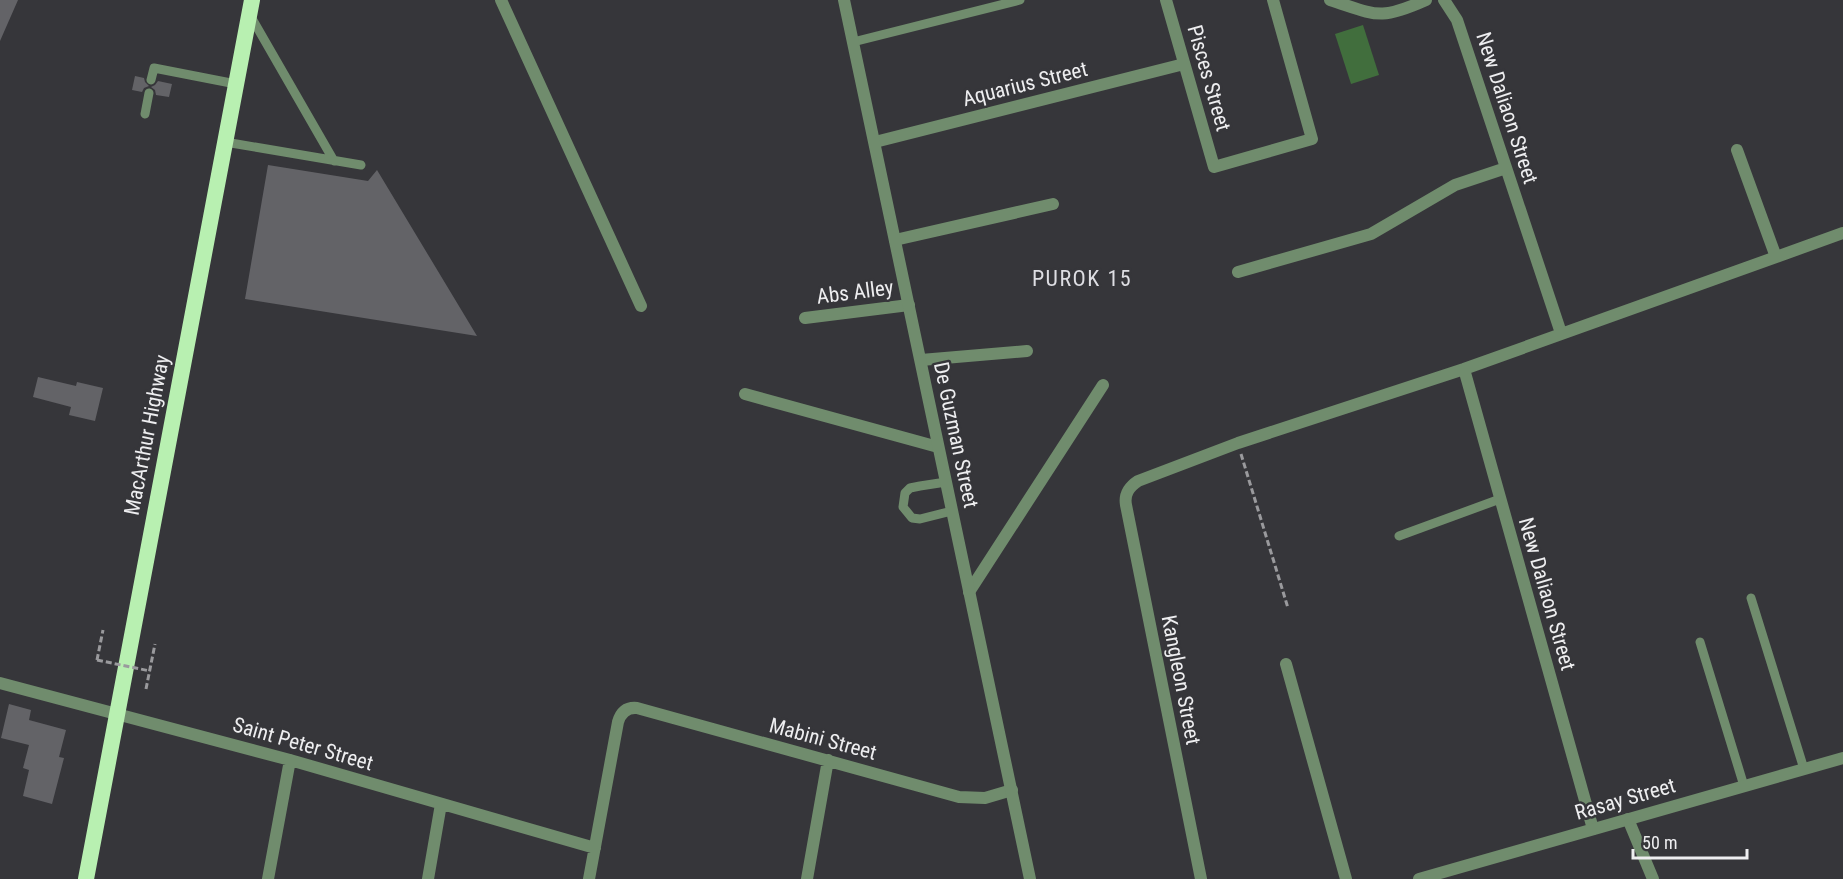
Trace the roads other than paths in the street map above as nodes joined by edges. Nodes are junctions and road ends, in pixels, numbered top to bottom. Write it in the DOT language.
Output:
graph roads {
  1 [pos="501,0"];
  2 [pos="844,0"];
  3 [pos="1020,0"];
  4 [pos="1166,0"];
  5 [pos="1273,0"];
  6 [pos="1330,0"];
  7 [pos="1426,0"];
  8 [pos="1444,0"];
  9 [pos="251,7"];
  10 [pos="853,42"];
  11 [pos="1185,64"];
  12 [pos="151,80"];
  13 [pos="236,84"];
  14 [pos="149,93"];
  15 [pos="145,114"];
  16 [pos="225,142"];
  17 [pos="875,142"];
  18 [pos="1737,150"];
  19 [pos="334,161"];
  20 [pos="361,165"];
  21 [pos="1506,168"];
  22 [pos="1053,204"];
  23 [pos="1843,233"];
  24 [pos="895,240"];
  25 [pos="1776,257"];
  26 [pos="1238,272"];
  27 [pos="909,305"];
  28 [pos="641,306"];
  29 [pos="805,318"];
  30 [pos="1561,333"];
  31 [pos="1027,351"];
  32 [pos="921,360"];
  33 [pos="1464,369"];
  34 [pos="1103,385"];
  35 [pos="745,394"];
  36 [pos="938,447"];
  37 [pos="946,482"];
  38 [pos="1500,499"];
  39 [pos="952,511"];
  40 [pos="1399,536"];
  41 [pos="969,591"];
  42 [pos="1751,598"];
  43 [pos="1700,642"];
  44 [pos="1286,664"];
  45 [pos="0,683"];
  46 [pos="118,714"];
  47 [pos="1843,758"];
  48 [pos="290,760"];
  49 [pos="828,760"];
  50 [pos="1804,770"];
  51 [pos="1744,786"];
  52 [pos="1012,790"];
  53 [pos="441,804"];
  54 [pos="1628,819"];
  55 [pos="1593,829"];
  56 [pos="595,848"];
  57 [pos="1435,877"];
  58 [pos="86,879"];
  59 [pos="268,879"];
  60 [pos="429,879"];
  61 [pos="589,879"];
  62 [pos="807,879"];
  63 [pos="1030,879"];
  64 [pos="1201,879"];
  65 [pos="1346,879"];
  66 [pos="1419,879"];
  67 [pos="1653,879"];
  1 -- 28 [label="street"];
  2 -- 10 [label="street, De Guzman Street"];
  3 -- 10 [label="lane"];
  4 -- 11 [label="street, Pisces Street"];
  5 -- 11 [label="street, Pisces Street"];
  6 -- 7 [label="street"];
  8 -- 21 [label="street, New Daliaon Street"];
  9 -- 13 [label="highway, MacArthur Highway"];
  9 -- 19 [label="lane"];
  10 -- 17 [label="street, De Guzman Street"];
  11 -- 17 [label="street, Aquarius Street"];
  12 -- 13 [label="lane"];
  13 -- 16 [label="highway, MacArthur Highway"];
  14 -- 15 [label="lane"];
  16 -- 19 [label="lane"];
  16 -- 46 [label="highway, MacArthur Highway"];
  17 -- 24 [label="street, De Guzman Street"];
  18 -- 25 [label="street"];
  19 -- 20 [label="lane"];
  21 -- 26 [label="street"];
  21 -- 30 [label="street, New Daliaon Street"];
  22 -- 24 [label="street"];
  23 -- 25 [label="street"];
  24 -- 27 [label="street, De Guzman Street"];
  25 -- 30 [label="street"];
  27 -- 29 [label="street, Abs Alley"];
  27 -- 32 [label="street, De Guzman Street"];
  30 -- 33 [label="street"];
  31 -- 32 [label="street"];
  32 -- 36 [label="street, De Guzman Street"];
  33 -- 38 [label="street, New Daliaon Street"];
  33 -- 64 [label="street, Kangleon Street"];
  34 -- 41 [label="street"];
  35 -- 36 [label="street"];
  36 -- 37 [label="street, De Guzman Street"];
  37 -- 39 [label="street, De Guzman Street"];
  37 -- 39 [label="lane"];
  38 -- 40 [label="lane"];
  38 -- 55 [label="street, New Daliaon Street"];
  39 -- 41 [label="street, De Guzman Street"];
  41 -- 52 [label="street, De Guzman Street"];
  42 -- 50 [label="lane"];
  43 -- 51 [label="lane"];
  44 -- 65 [label="street"];
  45 -- 46 [label="street, Saint Peter Street"];
  46 -- 48 [label="street, Saint Peter Street"];
  46 -- 58 [label="highway, MacArthur Highway"];
  47 -- 50 [label="street, Rasay Street"];
  48 -- 53 [label="street, Saint Peter Street"];
  48 -- 59 [label="street"];
  49 -- 52 [label="street, Mabini Street"];
  49 -- 56 [label="street, Mabini Street"];
  49 -- 62 [label="street"];
  50 -- 51 [label="street, Rasay Street"];
  51 -- 54 [label="street, Rasay Street"];
  52 -- 63 [label="street, De Guzman Street"];
  53 -- 56 [label="street, Saint Peter Street"];
  53 -- 60 [label="street"];
  54 -- 55 [label="street, Rasay Street"];
  54 -- 67 [label="street"];
  55 -- 57 [label="street, Rasay Street"];
  56 -- 61 [label="street"];
  57 -- 66 [label="street, Rasay Street"];
}
